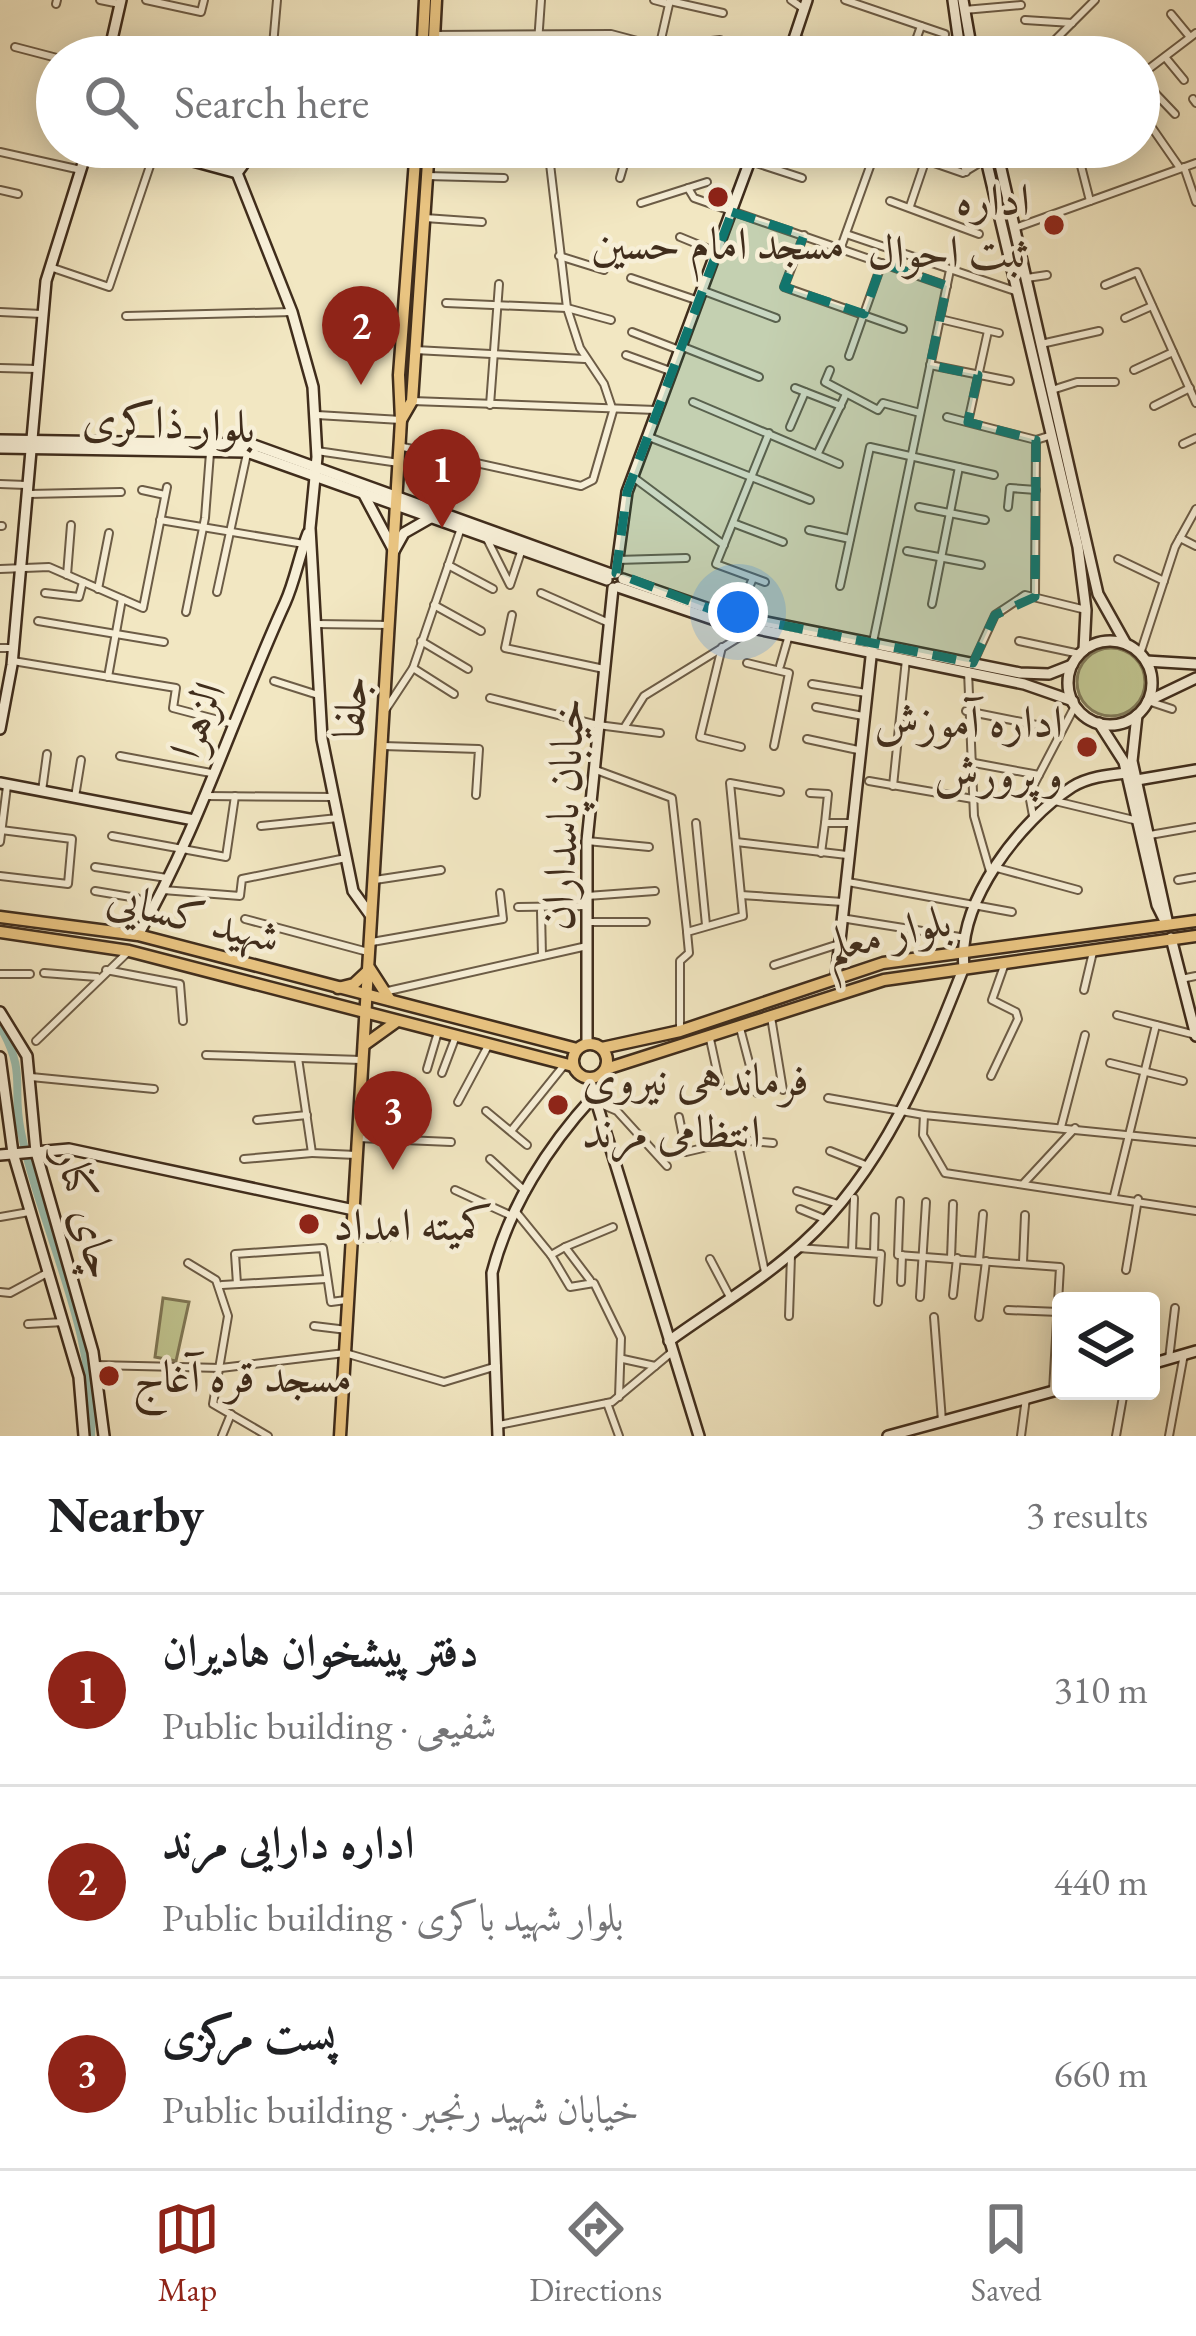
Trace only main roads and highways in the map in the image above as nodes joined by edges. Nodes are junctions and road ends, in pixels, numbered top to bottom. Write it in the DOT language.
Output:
graph roads {
  1 [pos="425,0"];
  2 [pos="436,0"];
  3 [pos="423,36"];
  4 [pos="434,36"];
  5 [pos="414,168"];
  6 [pos="428,168"];
  7 [pos="401,420"];
  8 [pos="0,916"];
  9 [pos="1196,921"];
  10 [pos="0,932"];
  11 [pos="1169,932"];
  12 [pos="1196,936"];
  13 [pos="370,969"];
  14 [pos="289,976"];
  15 [pos="335,989"];
  16 [pos="282,993"];
  17 [pos="368,998"];
  18 [pos="399,1006"];
  19 [pos="338,1008"];
  20 [pos="366,1015"];
  21 [pos="396,1022"];
  22 [pos="582,1047"];
  23 [pos="602,1048"];
  24 [pos="361,1054"];
  25 [pos="569,1065"];
  26 [pos="606,1069"];
  27 [pos="340,1436"];
  1 -- 3 [label="main road"];
  2 -- 4 [label="main road"];
  5 -- 7 [label="main road, جلفا"];
  6 -- 7 [label="main road"];
  7 -- 13 [label="main road, جلفا"];
  8 -- 14 [label="main road, شهید کسایی"];
  9 -- 11 [label="main road, بلوار معلم"];
  10 -- 16 [label="main road, شهید کسایی"];
  11 -- 12 [label="main road, بلوار معلم"];
  11 -- 23 [label="main road, بلوار معلم"];
  11 -- 26 [label="main road, بلوار معلم"];
  13 -- 15 [label="main road"];
  13 -- 17 [label="main road, جلفا"];
  13 -- 18 [label="main road"];
  14 -- 15 [label="main road, شهید کسایی"];
  14 -- 16 [label="main road"];
  15 -- 17 [label="main road, شهید کسایی"];
  16 -- 19 [label="main road, شهید کسایی"];
  17 -- 18 [label="main road"];
  17 -- 20 [label="main road, جلفا"];
  18 -- 22 [label="main road"];
  19 -- 20 [label="main road, شهید کسایی"];
  19 -- 24 [label="main road"];
  20 -- 21 [label="main road"];
  20 -- 24 [label="main road, جلفا"];
  21 -- 24 [label="main road"];
  21 -- 25 [label="main road"];
  22 -- 23 [label="main road"];
  22 -- 25 [label="main road"];
  23 -- 26 [label="main road"];
  24 -- 27 [label="main road, جلفا"];
  25 -- 26 [label="main road, بلوار معلم"];
}
